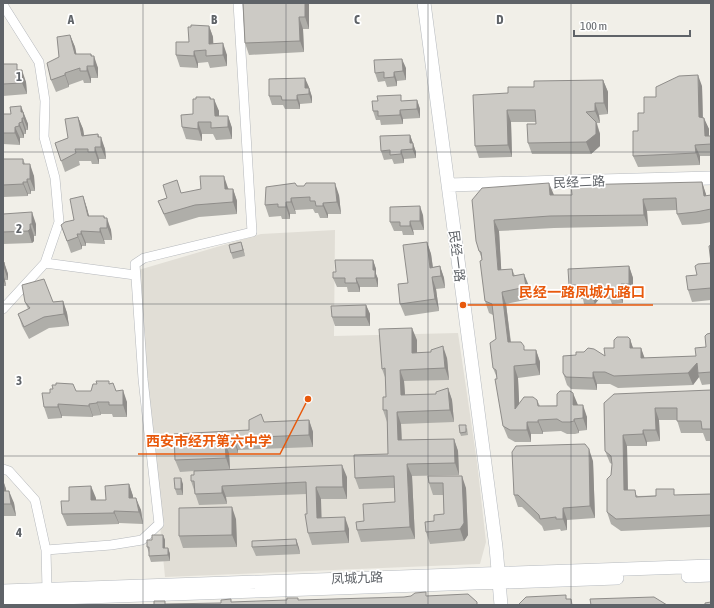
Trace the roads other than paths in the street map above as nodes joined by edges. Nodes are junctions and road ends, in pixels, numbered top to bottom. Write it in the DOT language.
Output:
graph roads {
  1 [pos="238,3"];
  2 [pos="424,3"];
  3 [pos="3,5"];
  4 [pos="711,178"];
  5 [pos="448,185"];
  6 [pos="45,263"];
  7 [pos="135,274"];
  8 [pos="3,309"];
  9 [pos="3,469"];
  10 [pos="46,550"];
  11 [pos="711,566"];
  12 [pos="711,575"];
  13 [pos="499,578"];
  14 [pos="47,589"];
  15 [pos="3,591"];
  16 [pos="115,596"];
  17 [pos="3,600"];
  18 [pos="501,605"];
  1 -- 7 [label="street"];
  2 -- 5 [label="street, 民经一路"];
  3 -- 6 [label="street"];
  4 -- 5 [label="street, 民经二路"];
  5 -- 13 [label="street, 民经一路"];
  6 -- 7 [label="street"];
  6 -- 8 [label="street"];
  7 -- 10 [label="street"];
  9 -- 10 [label="street"];
  10 -- 14 [label="street"];
  11 -- 13 [label="street, 凤城九路"];
  12 -- 13 [label="street, 凤城九路"];
  13 -- 16 [label="street, 凤城九路"];
  13 -- 18 [label="street, 民经一路"];
  14 -- 15 [label="street, 凤城九路"];
  14 -- 16 [label="street, 凤城九路"];
  16 -- 17 [label="street, 凤城九路"];
}
